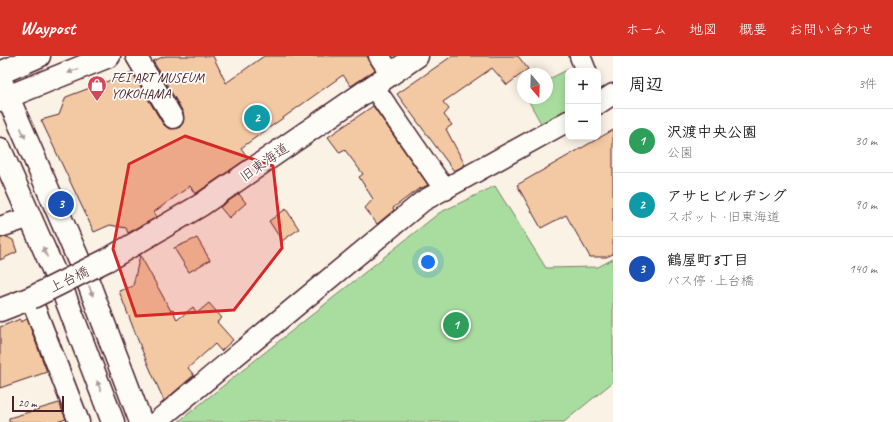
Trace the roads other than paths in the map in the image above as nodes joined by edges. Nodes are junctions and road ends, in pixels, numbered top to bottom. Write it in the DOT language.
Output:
graph roads {
  1 [pos="38,56"];
  2 [pos="109,56"];
  3 [pos="136,56"];
  4 [pos="379,56"];
  5 [pos="417,56"];
  6 [pos="580,56"];
  7 [pos="585,68"];
  8 [pos="0,73"];
  9 [pos="391,74"];
  10 [pos="373,86"];
  11 [pos="2,92"];
  12 [pos="173,118"];
  13 [pos="565,123"];
  14 [pos="0,149"];
  15 [pos="445,190"];
  16 [pos="30,217"];
  17 [pos="0,227"];
  18 [pos="107,260"];
  19 [pos="31,298"];
  20 [pos="0,310"];
  21 [pos="79,422"];
  22 [pos="113,422"];
  23 [pos="141,422"];
  24 [pos="156,422"];
  1 -- 8 [label="street"];
  2 -- 11 [label="street, one-way"];
  3 -- 12 [label="street"];
  4 -- 9 [label="street"];
  5 -- 9 [label="street, 旧東海道"];
  6 -- 7 [label="street"];
  9 -- 10 [label="street, 旧東海道"];
  10 -- 15 [label="street"];
  10 -- 18 [label="street, 旧東海道"];
  11 -- 23 [label="street, one-way"];
  13 -- 15 [label="street"];
  14 -- 16 [label="street"];
  15 -- 24 [label="street"];
  16 -- 17 [label="street"];
  22 -- 16 [label="street, one-way"];
  18 -- 19 [label="street, 上台橋, bridge"];
  19 -- 20 [label="street"];
  19 -- 21 [label="street"];
}
